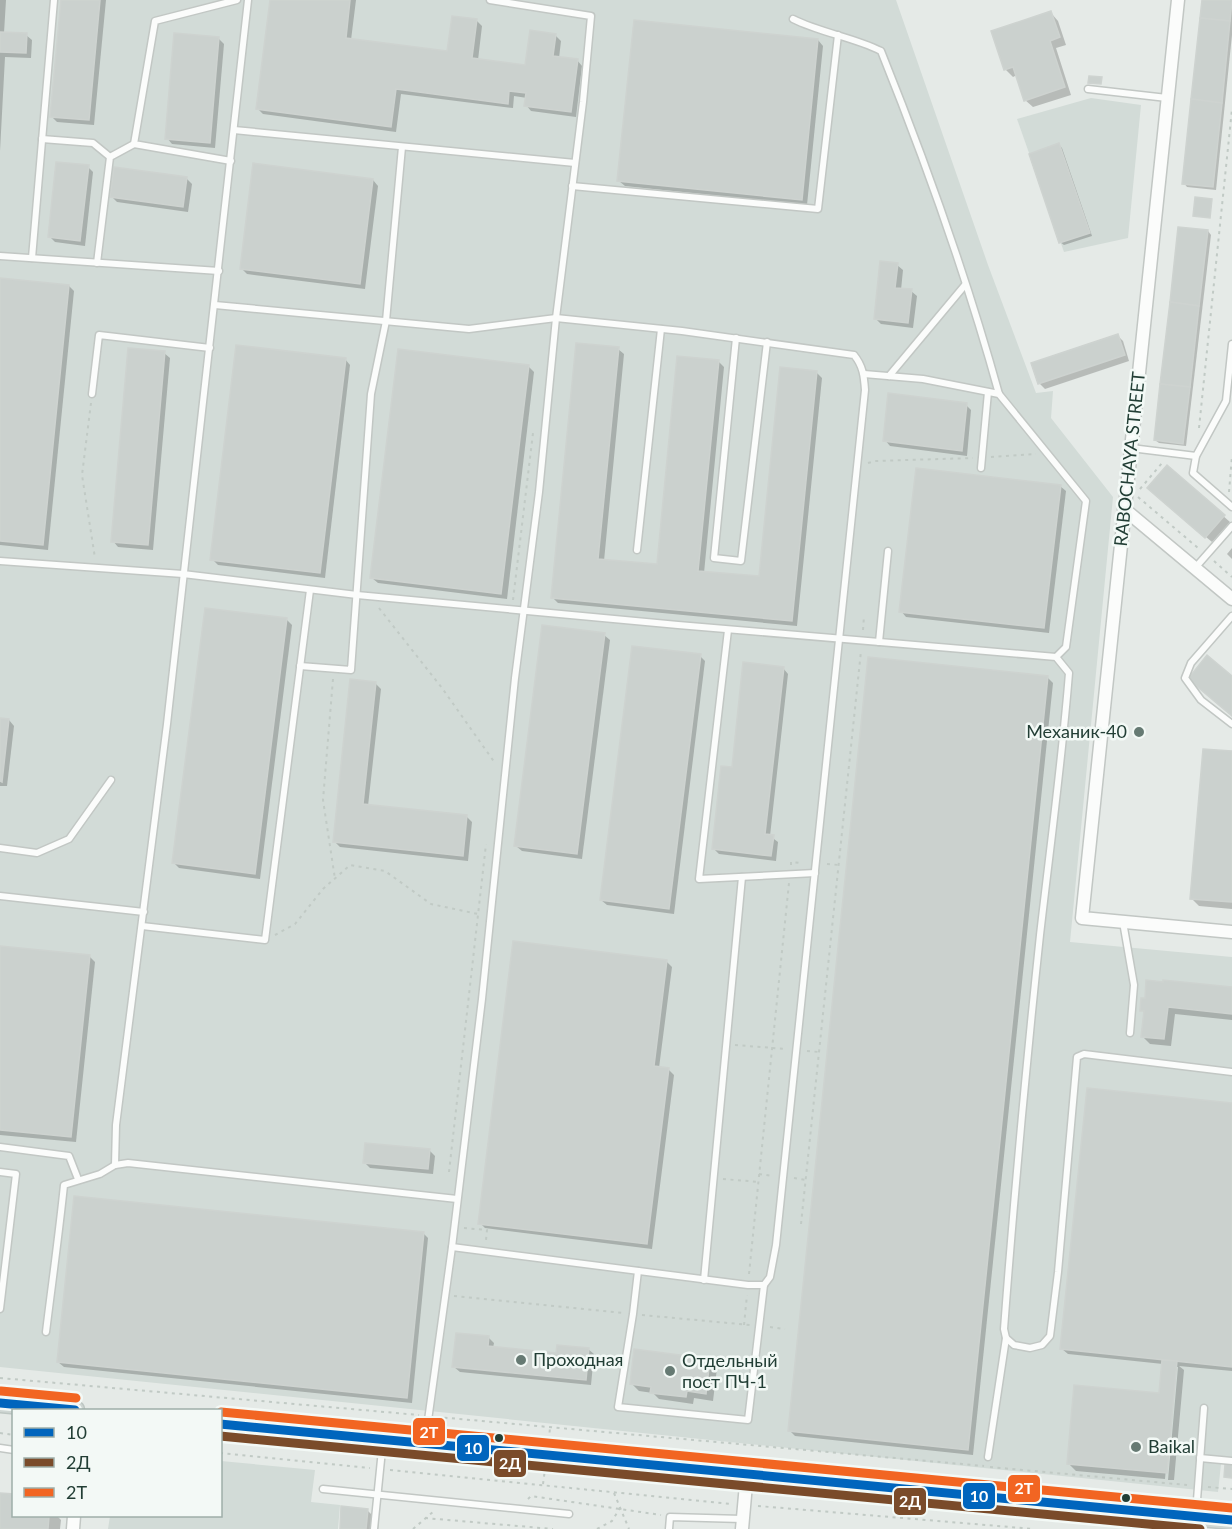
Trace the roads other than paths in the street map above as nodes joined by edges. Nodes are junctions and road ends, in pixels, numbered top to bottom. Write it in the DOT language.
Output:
graph roads {
  1 [pos="54,0"];
  2 [pos="237,0"];
  3 [pos="248,0"];
  4 [pos="490,0"];
  5 [pos="1178,0"];
  6 [pos="210,4"];
  7 [pos="793,19"];
  8 [pos="838,35"];
  9 [pos="1088,89"];
  10 [pos="1167,98"];
  11 [pos="234,130"];
  12 [pos="42,139"];
  13 [pos="135,144"];
  14 [pos="402,147"];
  15 [pos="110,157"];
  16 [pos="231,161"];
  17 [pos="575,163"];
  18 [pos="572,186"];
  19 [pos="0,256"];
  20 [pos="32,258"];
  21 [pos="97,263"];
  22 [pos="219,271"];
  23 [pos="965,285"];
  24 [pos="216,305"];
  25 [pos="556,318"];
  26 [pos="386,321"];
  27 [pos="661,329"];
  28 [pos="736,338"];
  29 [pos="767,342"];
  30 [pos="1232,344"];
  31 [pos="210,348"];
  32 [pos="864,374"];
  33 [pos="889,376"];
  34 [pos="988,392"];
  35 [pos="92,394"];
  36 [pos="999,394"];
  37 [pos="1229,401"];
  38 [pos="1131,448"];
  39 [pos="1196,456"];
  40 [pos="981,468"];
  41 [pos="1230,506"];
  42 [pos="1124,509"];
  43 [pos="1232,526"];
  44 [pos="637,550"];
  45 [pos="888,551"];
  46 [pos="0,561"];
  47 [pos="1194,568"];
  48 [pos="183,574"];
  49 [pos="310,590"];
  50 [pos="357,595"];
  51 [pos="1232,599"];
  52 [pos="523,610"];
  53 [pos="1232,616"];
  54 [pos="728,630"];
  55 [pos="838,639"];
  56 [pos="879,642"];
  57 [pos="1056,657"];
  58 [pos="300,666"];
  59 [pos="1232,724"];
  60 [pos="111,780"];
  61 [pos="0,848"];
  62 [pos="815,873"];
  63 [pos="742,876"];
  64 [pos="0,896"];
  65 [pos="144,912"];
  66 [pos="1123,922"];
  67 [pos="142,926"];
  68 [pos="1232,932"];
  69 [pos="1130,1033"];
  70 [pos="1232,1072"];
  71 [pos="0,1147"];
  72 [pos="115,1165"];
  73 [pos="0,1172"];
  74 [pos="78,1179"];
  75 [pos="457,1199"];
  76 [pos="452,1247"];
  77 [pos="638,1271"];
  78 [pos="704,1280"];
  79 [pos="764,1285"];
  80 [pos="0,1309"];
  81 [pos="46,1332"];
  82 [pos="1006,1338"];
  83 [pos="0,1403"];
  84 [pos="1204,1408"];
  85 [pos="64,1409"];
  86 [pos="222,1424"];
  87 [pos="383,1439"];
  88 [pos="425,1443"];
  89 [pos="988,1457"];
  90 [pos="1200,1458"];
  91 [pos="1232,1460"];
  92 [pos="747,1473"];
  93 [pos="323,1489"];
  94 [pos="377,1494"];
  95 [pos="569,1514"];
  96 [pos="1196,1516"];
  97 [pos="1232,1520"];
  98 [pos="742,1524"];
  99 [pos="374,1529"];
  100 [pos="669,1529"];
  1 -- 12 [label="lane"];
  2 -- 6 [label="lane"];
  3 -- 11 [label="lane"];
  4 -- 17 [label="lane"];
  5 -- 10 [label="street, RABOCHAYA STREET"];
  6 -- 13 [label="lane"];
  7 -- 8 [label="lane"];
  8 -- 18 [label="lane"];
  8 -- 23 [label="lane"];
  9 -- 10 [label="lane"];
  10 -- 38 [label="street, RABOCHAYA STREET"];
  11 -- 14 [label="lane"];
  11 -- 16 [label="lane"];
  12 -- 15 [label="lane"];
  12 -- 20 [label="lane"];
  13 -- 15 [label="lane"];
  13 -- 16 [label="lane"];
  14 -- 17 [label="lane"];
  14 -- 26 [label="lane"];
  15 -- 21 [label="lane"];
  16 -- 22 [label="lane"];
  17 -- 18 [label="lane"];
  18 -- 25 [label="lane"];
  19 -- 20 [label="lane"];
  20 -- 21 [label="lane"];
  21 -- 22 [label="lane"];
  22 -- 24 [label="lane"];
  23 -- 33 [label="lane"];
  23 -- 36 [label="lane"];
  24 -- 26 [label="lane"];
  24 -- 31 [label="lane"];
  25 -- 26 [label="lane"];
  25 -- 27 [label="lane"];
  25 -- 52 [label="lane"];
  26 -- 50 [label="lane"];
  27 -- 28 [label="lane"];
  27 -- 44 [label="lane"];
  28 -- 29 [label="lane"];
  28 -- 29 [label="lane"];
  29 -- 32 [label="lane"];
  30 -- 37 [label="lane"];
  31 -- 35 [label="lane"];
  31 -- 48 [label="lane"];
  32 -- 33 [label="lane"];
  32 -- 55 [label="lane"];
  33 -- 34 [label="lane"];
  34 -- 36 [label="lane"];
  34 -- 40 [label="lane"];
  36 -- 57 [label="lane"];
  37 -- 39 [label="lane"];
  38 -- 39 [label="lane"];
  38 -- 42 [label="street, RABOCHAYA STREET"];
  39 -- 41 [label="lane"];
  42 -- 47 [label="street"];
  42 -- 66 [label="street, RABOCHAYA STREET"];
  43 -- 47 [label="lane"];
  45 -- 56 [label="lane"];
  46 -- 48 [label="lane"];
  47 -- 51 [label="street"];
  48 -- 49 [label="lane"];
  48 -- 65 [label="lane"];
  49 -- 50 [label="lane"];
  49 -- 58 [label="lane"];
  50 -- 52 [label="lane"];
  50 -- 58 [label="lane"];
  52 -- 54 [label="lane"];
  52 -- 75 [label="lane"];
  53 -- 59 [label="lane"];
  54 -- 55 [label="lane"];
  54 -- 63 [label="lane"];
  55 -- 56 [label="lane"];
  55 -- 62 [label="lane"];
  56 -- 57 [label="lane"];
  57 -- 82 [label="lane"];
  58 -- 67 [label="lane"];
  60 -- 61 [label="lane"];
  62 -- 63 [label="lane"];
  62 -- 79 [label="lane"];
  63 -- 78 [label="lane"];
  64 -- 65 [label="lane"];
  65 -- 67 [label="lane"];
  66 -- 68 [label="street"];
  66 -- 69 [label="lane"];
  67 -- 72 [label="lane"];
  70 -- 82 [label="lane"];
  71 -- 74 [label="lane"];
  72 -- 74 [label="lane"];
  72 -- 75 [label="lane"];
  73 -- 80 [label="lane"];
  74 -- 81 [label="lane"];
  75 -- 76 [label="lane"];
  76 -- 77 [label="lane"];
  76 -- 88 [label="lane"];
  77 -- 78 [label="lane"];
  77 -- 79 [label="lane"];
  78 -- 79 [label="lane"];
  82 -- 89 [label="lane"];
  83 -- 85 [label="main road"];
  84 -- 90 [label="lane"];
  86 -- 87 [label="main road"];
  87 -- 88 [label="main road"];
  87 -- 94 [label="lane"];
  88 -- 92 [label="main road"];
  90 -- 91 [label="lane"];
  90 -- 96 [label="lane"];
  92 -- 96 [label="main road"];
  92 -- 98 [label="street"];
  93 -- 94 [label="lane"];
  94 -- 95 [label="lane"];
  94 -- 99 [label="lane"];
  96 -- 97 [label="main road"];
  98 -- 100 [label="lane"];
}
